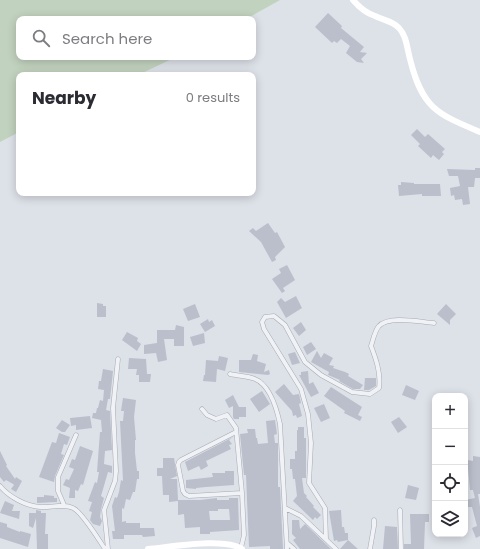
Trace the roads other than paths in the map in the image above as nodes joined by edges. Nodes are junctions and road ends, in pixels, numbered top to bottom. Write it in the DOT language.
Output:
graph roads {
  1 [pos="353,0"];
  2 [pos="480,132"];
  3 [pos="434,323"];
  4 [pos="118,359"];
  5 [pos="230,374"];
  6 [pos="202,409"];
  7 [pos="236,432"];
  8 [pos="76,435"];
  9 [pos="0,486"];
  10 [pos="242,493"];
  11 [pos="64,505"];
  12 [pos="285,508"];
  13 [pos="400,510"];
  14 [pos="374,520"];
  15 [pos="326,539"];
  16 [pos="287,543"];
  17 [pos="242,548"];
  18 [pos="107,549"];
  19 [pos="148,549"];
  20 [pos="288,549"];
  21 [pos="294,549"];
  22 [pos="336,549"];
  23 [pos="370,549"];
  24 [pos="401,549"];
  1 -- 2 [label="main road"];
  3 -- 15 [label="street"];
  4 -- 18 [label="street"];
  5 -- 12 [label="street"];
  6 -- 7 [label="street"];
  7 -- 10 [label="street"];
  7 -- 10 [label="street"];
  8 -- 11 [label="street"];
  9 -- 11 [label="street"];
  10 -- 17 [label="street"];
  11 -- 18 [label="street"];
  12 -- 15 [label="street"];
  12 -- 16 [label="street"];
  13 -- 24 [label="street"];
  14 -- 23 [label="street"];
  15 -- 22 [label="street"];
  16 -- 20 [label="street"];
  16 -- 21 [label="street"];
  17 -- 19 [label="main road"];
}
